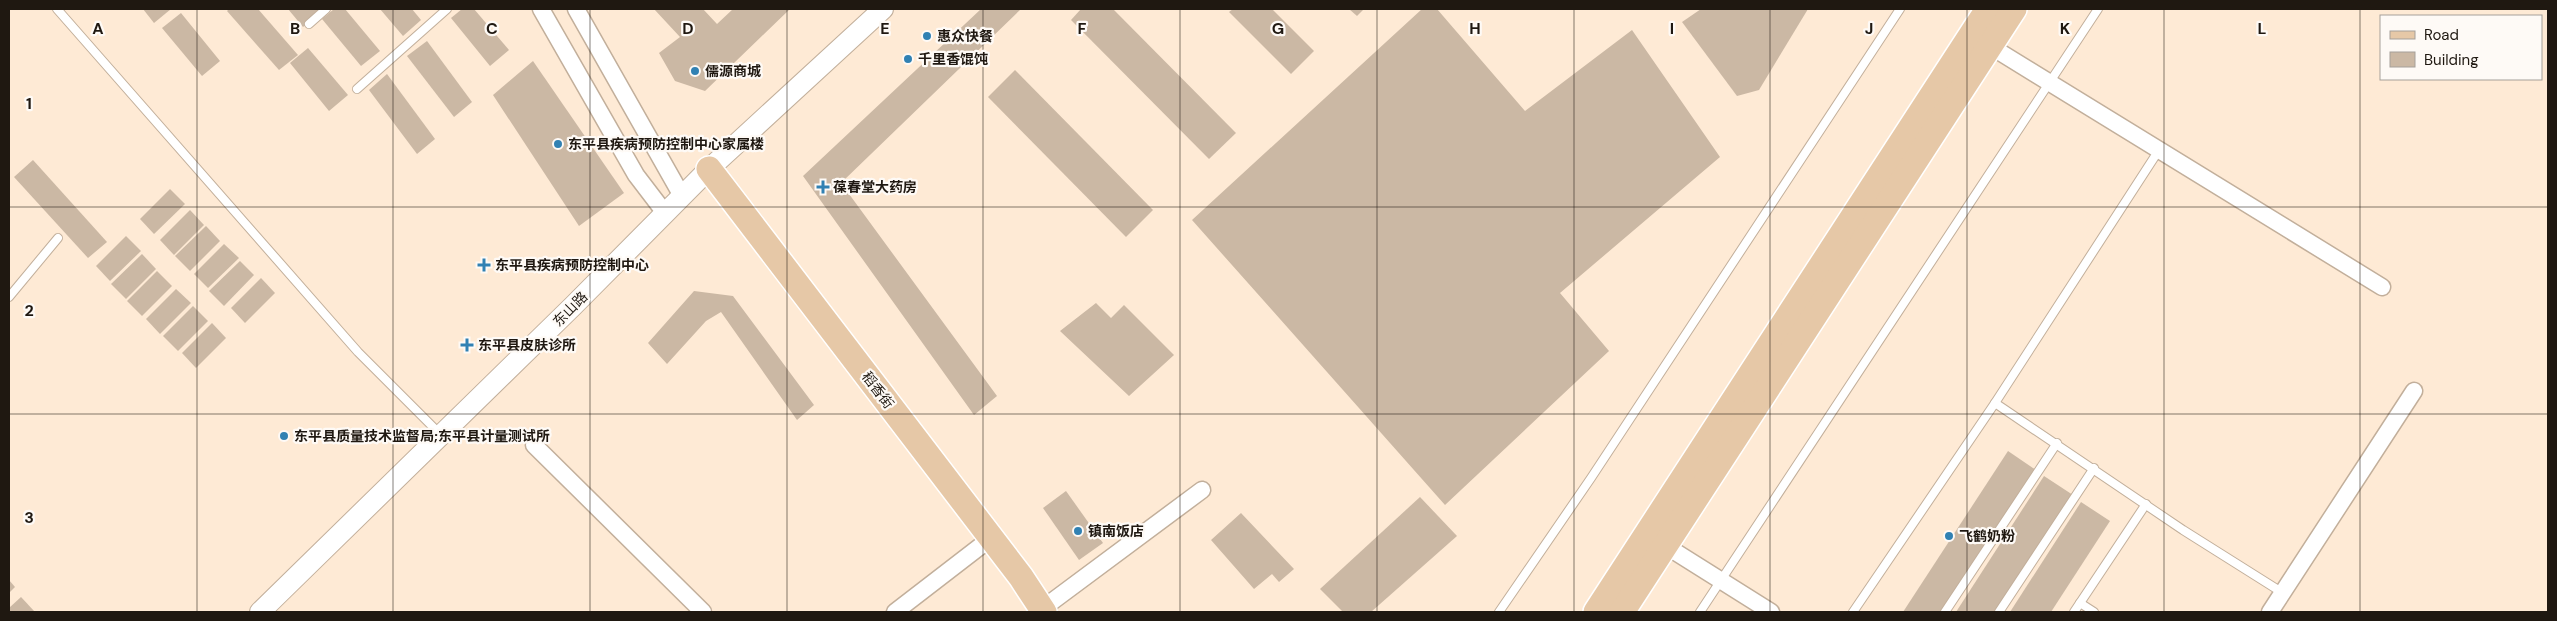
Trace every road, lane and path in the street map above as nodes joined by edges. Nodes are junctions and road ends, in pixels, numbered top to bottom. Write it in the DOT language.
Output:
graph roads {
  1 [pos="57,9"];
  2 [pos="326,9"];
  3 [pos="447,9"];
  4 [pos="541,9"];
  5 [pos="576,9"];
  6 [pos="882,9"];
  7 [pos="1900,9"];
  8 [pos="1988,9"];
  9 [pos="2014,9"];
  10 [pos="2098,9"];
  11 [pos="309,24"];
  12 [pos="1990,46"];
  13 [pos="2049,82"];
  14 [pos="357,89"];
  15 [pos="2159,150"];
  16 [pos="709,169"];
  17 [pos="682,196"];
  18 [pos="665,213"];
  19 [pos="58,238"];
  20 [pos="2382,287"];
  21 [pos="9,297"];
  22 [pos="2414,391"];
  23 [pos="1994,403"];
  24 [pos="441,435"];
  25 [pos="2057,443"];
  26 [pos="534,445"];
  27 [pos="2094,468"];
  28 [pos="1202,490"];
  29 [pos="2146,504"];
  30 [pos="991,538"];
  31 [pos="1666,546"];
  32 [pos="1720,580"];
  33 [pos="2283,593"];
  34 [pos="2080,603"];
  35 [pos="1043,611"];
  36 [pos="260,612"];
  37 [pos="703,612"];
  38 [pos="895,612"];
  39 [pos="1499,612"];
  40 [pos="1596,612"];
  41 [pos="1622,612"];
  42 [pos="1700,612"];
  43 [pos="1771,612"];
  44 [pos="1853,612"];
  45 [pos="1945,612"];
  46 [pos="1999,612"];
  47 [pos="2074,612"];
  48 [pos="2094,612"];
  49 [pos="2270,612"];
  1 -- 24 [label="lane"];
  2 -- 11 [label="lane"];
  3 -- 14 [label="lane"];
  4 -- 18 [label="street"];
  5 -- 17 [label="street"];
  6 -- 16 [label="street, 东山路"];
  7 -- 39 [label="lane"];
  8 -- 40 [label="main road"];
  9 -- 12 [label="main road"];
  10 -- 13 [label="lane"];
  12 -- 13 [label="street"];
  12 -- 31 [label="main road"];
  13 -- 15 [label="street"];
  13 -- 32 [label="lane"];
  15 -- 20 [label="street"];
  15 -- 23 [label="lane"];
  16 -- 17 [label="street, 东山路"];
  16 -- 30 [label="main road, 稻香街"];
  17 -- 18 [label="street, 东山路"];
  18 -- 24 [label="street, 东山路"];
  19 -- 21 [label="lane"];
  22 -- 33 [label="street"];
  23 -- 25 [label="lane"];
  23 -- 44 [label="lane"];
  24 -- 36 [label="street, 东山路"];
  25 -- 27 [label="lane"];
  25 -- 45 [label="lane"];
  26 -- 37 [label="street"];
  27 -- 29 [label="lane"];
  27 -- 46 [label="lane"];
  28 -- 35 [label="street"];
  29 -- 33 [label="lane"];
  29 -- 34 [label="lane"];
  30 -- 35 [label="main road, 稻香街"];
  30 -- 38 [label="street"];
  31 -- 32 [label="street"];
  31 -- 41 [label="main road"];
  32 -- 42 [label="lane"];
  32 -- 43 [label="street"];
  33 -- 49 [label="street"];
  34 -- 47 [label="lane"];
  34 -- 48 [label="lane"];
}
